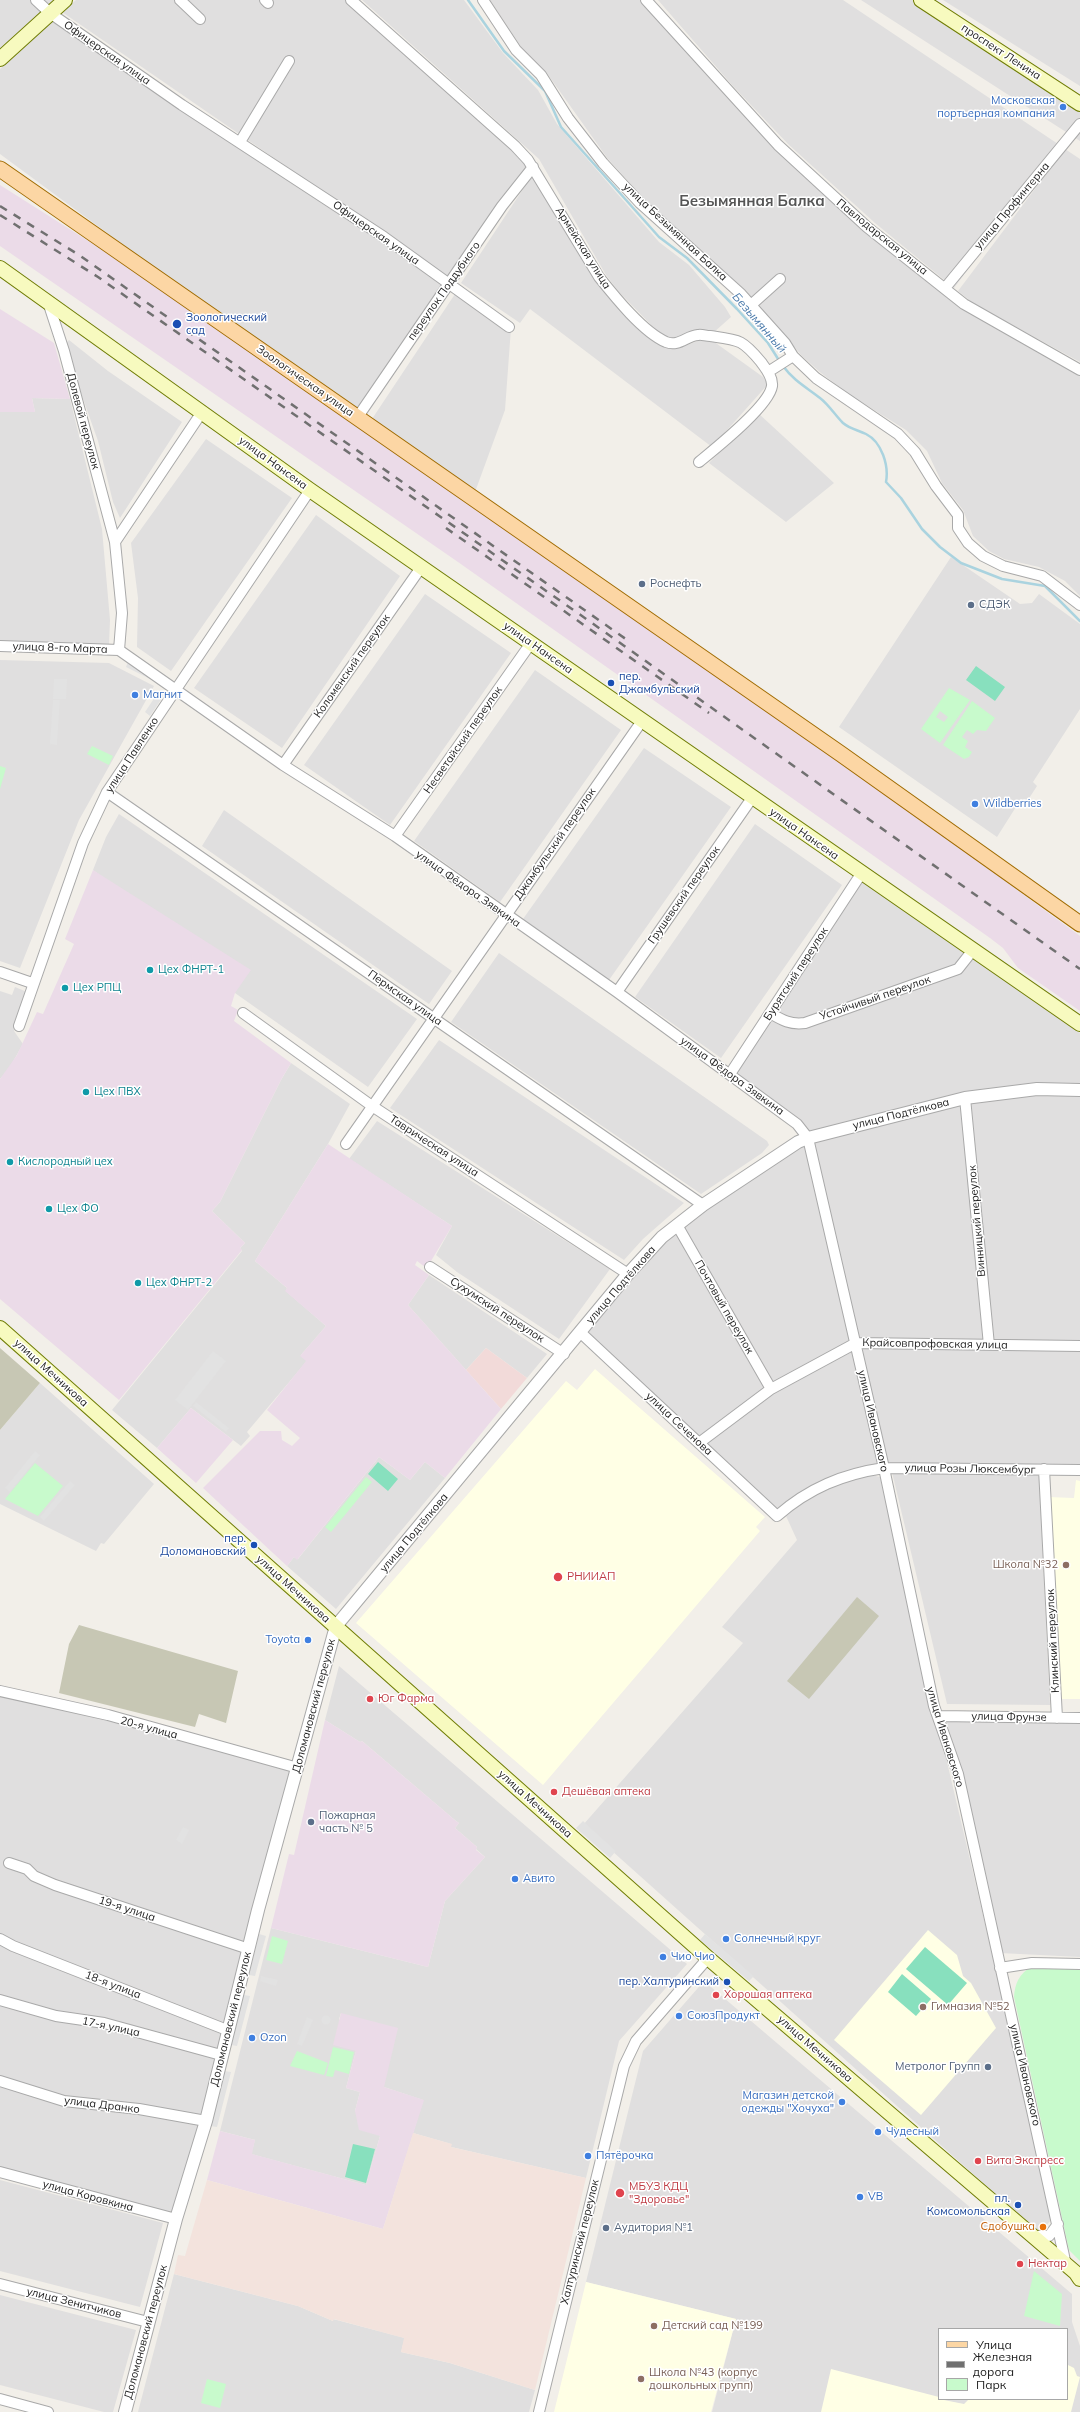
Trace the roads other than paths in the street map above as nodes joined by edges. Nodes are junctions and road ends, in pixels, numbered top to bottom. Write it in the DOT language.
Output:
graph roads {
  1 [pos="36,0"];
  2 [pos="65,0"];
  3 [pos="180,0"];
  4 [pos="351,0"];
  5 [pos="483,0"];
  6 [pos="646,0"];
  7 [pos="921,0"];
  8 [pos="50,13"];
  9 [pos="200,19"];
  10 [pos="0,59"];
  11 [pos="289,61"];
  12 [pos="1080,104"];
  13 [pos="1080,124"];
  14 [pos="240,142"];
  15 [pos="533,167"];
  16 [pos="0,169"];
  17 [pos="0,268"];
  18 [pos="780,279"];
  19 [pos="448,284"];
  20 [pos="945,288"];
  21 [pos="47,300"];
  22 [pos="751,305"];
  23 [pos="510,327"];
  24 [pos="792,356"];
  25 [pos="772,369"];
  26 [pos="1080,370"];
  27 [pos="202,412"];
  28 [pos="357,418"];
  29 [pos="699,462"];
  30 [pos="310,490"];
  31 [pos="115,542"];
  32 [pos="422,566"];
  33 [pos="1080,605"];
  34 [pos="531,643"];
  35 [pos="0,646"];
  36 [pos="120,650"];
  37 [pos="175,688"];
  38 [pos="642,721"];
  39 [pos="283,765"];
  40 [pos="107,792"];
  41 [pos="752,798"];
  42 [pos="395,836"];
  43 [pos="861,874"];
  44 [pos="506,915"];
  45 [pos="1080,924"];
  46 [pos="973,950"];
  47 [pos="0,972"];
  48 [pos="32,983"];
  49 [pos="617,992"];
  50 [pos="243,1013"];
  51 [pos="770,1013"];
  52 [pos="433,1018"];
  53 [pos="1080,1024"];
  54 [pos="19,1026"];
  55 [pos="730,1074"];
  56 [pos="1080,1090"];
  57 [pos="965,1098"];
  58 [pos="372,1106"];
  59 [pos="808,1138"];
  60 [pos="346,1144"];
  61 [pos="703,1205"];
  62 [pos="677,1226"];
  63 [pos="430,1267"];
  64 [pos="628,1274"];
  65 [pos="0,1328"];
  66 [pos="581,1333"];
  67 [pos="856,1343"];
  68 [pos="989,1345"];
  69 [pos="1080,1346"];
  70 [pos="564,1354"];
  71 [pos="771,1389"];
  72 [pos="699,1443"];
  73 [pos="884,1468"];
  74 [pos="1044,1469"];
  75 [pos="1080,1470"];
  76 [pos="777,1516"];
  77 [pos="336,1626"];
  78 [pos="0,1691"];
  79 [pos="939,1716"];
  80 [pos="1058,1718"];
  81 [pos="1080,1718"];
  82 [pos="298,1768"];
  83 [pos="9,1863"];
  84 [pos="0,1939"];
  85 [pos="249,1949"];
  86 [pos="708,1958"];
  87 [pos="1080,1964"];
  88 [pos="1000,1968"];
  89 [pos="0,2000"];
  90 [pos="227,2030"];
  91 [pos="222,2055"];
  92 [pos="0,2081"];
  93 [pos="206,2121"];
  94 [pos="0,2172"];
  95 [pos="176,2219"];
  96 [pos="1058,2224"];
  97 [pos="1032,2236"];
  98 [pos="1076,2273"];
  99 [pos="0,2284"];
  100 [pos="148,2322"];
  101 [pos="0,2400"];
  102 [pos="48,2412"];
  103 [pos="125,2412"];
  104 [pos="539,2412"];
  1 -- 8 [label="street, Офицерская улица"];
  2 -- 8 [label="main road"];
  3 -- 9 [label="street"];
  4 -- 15 [label="street, Армейская улица"];
  5 -- 22 [label="street, улица Безымянная Балка"];
  6 -- 20 [label="street, Павлодарская улица"];
  7 -- 12 [label="main road, проспект Ленина"];
  8 -- 10 [label="main road"];
  8 -- 14 [label="street, Офицерская улица"];
  11 -- 14 [label="street"];
  13 -- 20 [label="street, улица Профинтерна"];
  14 -- 19 [label="street, Офицерская улица"];
  15 -- 19 [label="street, переулок Поддубного"];
  15 -- 25 [label="street, Армейская улица"];
  16 -- 28 [label="main road, Зоологическая улица"];
  17 -- 21 [label="main road, улица Нансена"];
  18 -- 22 [label="street"];
  19 -- 23 [label="street, Офицерская улица"];
  19 -- 28 [label="street, переулок Поддубного"];
  20 -- 26 [label="street, Павлодарская улица"];
  21 -- 27 [label="main road, улица Нансена"];
  21 -- 31 [label="street, Долевой переулок"];
  22 -- 24 [label="street, улица Безымянная Балка"];
  24 -- 25 [label="street"];
  24 -- 33 [label="street, улица Безымянная Балка"];
  25 -- 29 [label="street, Армейская улица"];
  27 -- 30 [label="main road, улица Нансена"];
  27 -- 31 [label="street"];
  28 -- 45 [label="main road, Зоологическая улица"];
  30 -- 32 [label="main road, улица Нансена"];
  30 -- 37 [label="street, улица Павленко"];
  31 -- 36 [label="street, Долевой переулок"];
  32 -- 34 [label="main road, улица Нансена"];
  32 -- 39 [label="street, Коломенский переулок"];
  34 -- 38 [label="main road, улица Нансена"];
  34 -- 42 [label="street, Несветайский переулок"];
  35 -- 36 [label="street, улица 8-го Марта"];
  36 -- 37 [label="street, улица Фёдора Зявкина"];
  37 -- 39 [label="street, улица Фёдора Зявкина"];
  37 -- 40 [label="street, улица Павленко"];
  38 -- 41 [label="main road, улица Нансена"];
  38 -- 44 [label="street, Джамбульский переулок"];
  39 -- 42 [label="street, улица Фёдора Зявкина"];
  40 -- 48 [label="street, улица Павленко"];
  40 -- 52 [label="street, Пермская улица"];
  41 -- 43 [label="main road, улица Нансена"];
  41 -- 49 [label="street, Грушевский переулок"];
  42 -- 44 [label="street, улица Фёдора Зявкина"];
  43 -- 46 [label="main road, улица Нансена"];
  43 -- 51 [label="street, Бурятский переулок"];
  44 -- 49 [label="street, улица Фёдора Зявкина"];
  44 -- 52 [label="street, Джамбульский переулок"];
  46 -- 51 [label="street, Устойчивый переулок"];
  46 -- 53 [label="main road, улица Нансена"];
  47 -- 48 [label="street"];
  48 -- 54 [label="street, улица Павленко"];
  49 -- 55 [label="street, улица Фёдора Зявкина"];
  50 -- 58 [label="street, Таврическая улица"];
  51 -- 55 [label="street, Бурятский переулок"];
  52 -- 58 [label="street, Джамбульский переулок"];
  52 -- 61 [label="street, Пермская улица"];
  55 -- 59 [label="street, улица Фёдора Зявкина"];
  56 -- 57 [label="street, улица Подтёлкова"];
  57 -- 59 [label="street, улица Подтёлкова"];
  57 -- 68 [label="street, Винницкий переулок"];
  58 -- 60 [label="street, Джамбульский переулок"];
  58 -- 64 [label="street, Таврическая улица"];
  59 -- 61 [label="street, улица Подтёлкова"];
  59 -- 67 [label="street, улица Ивановского"];
  61 -- 62 [label="street, улица Подтёлкова"];
  62 -- 64 [label="street, улица Подтёлкова"];
  62 -- 71 [label="street, Почтовый переулок"];
  63 -- 70 [label="street, Сухумский переулок"];
  64 -- 66 [label="street, улица Подтёлкова"];
  65 -- 77 [label="main road, улица Мечникова"];
  66 -- 70 [label="street, улица Подтёлкова"];
  66 -- 72 [label="street, улица Сеченова"];
  67 -- 68 [label="street, Крайсовпрофовская улица"];
  67 -- 71 [label="street, Крайсовпрофовская улица"];
  67 -- 73 [label="street, улица Ивановского"];
  68 -- 69 [label="street, Крайсовпрофовская улица"];
  70 -- 77 [label="street, улица Подтёлкова"];
  71 -- 72 [label="street, Крайсовпрофовская улица"];
  72 -- 76 [label="street, улица Сеченова"];
  73 -- 74 [label="street, улица Розы Люксембург"];
  73 -- 76 [label="street, улица Розы Люксембург"];
  73 -- 79 [label="street, улица Ивановского"];
  74 -- 75 [label="street, улица Розы Люксембург"];
  74 -- 80 [label="street, Клинский переулок"];
  77 -- 82 [label="street, Доломановский переулок"];
  77 -- 86 [label="main road, улица Мечникова"];
  78 -- 82 [label="street, 20-я улица"];
  79 -- 80 [label="street, улица Фрунзе"];
  79 -- 88 [label="street, улица Ивановского"];
  80 -- 81 [label="street, улица Фрунзе"];
  82 -- 85 [label="street, Доломановский переулок"];
  83 -- 85 [label="street, 19-я улица"];
  84 -- 90 [label="street, 18-я улица"];
  85 -- 90 [label="street, Доломановский переулок"];
  86 -- 97 [label="main road, улица Мечникова"];
  86 -- 104 [label="street, Халтуринский переулок"];
  87 -- 88 [label="street"];
  88 -- 96 [label="street, улица Ивановского"];
  89 -- 91 [label="street, 17-я улица"];
  90 -- 91 [label="street, Доломановский переулок"];
  91 -- 93 [label="street, Доломановский переулок"];
  92 -- 93 [label="street, улица Дранко"];
  93 -- 95 [label="street, Доломановский переулок"];
  94 -- 95 [label="street, улица Коровкина"];
  95 -- 100 [label="street, Доломановский переулок"];
  96 -- 97 [label="street"];
  96 -- 98 [label="street, улица Ивановского"];
  97 -- 98 [label="main road, улица Мечникова"];
  99 -- 100 [label="street, улица Зенитчиков"];
  100 -- 103 [label="street, Доломановский переулок"];
  101 -- 102 [label="street"];
}
